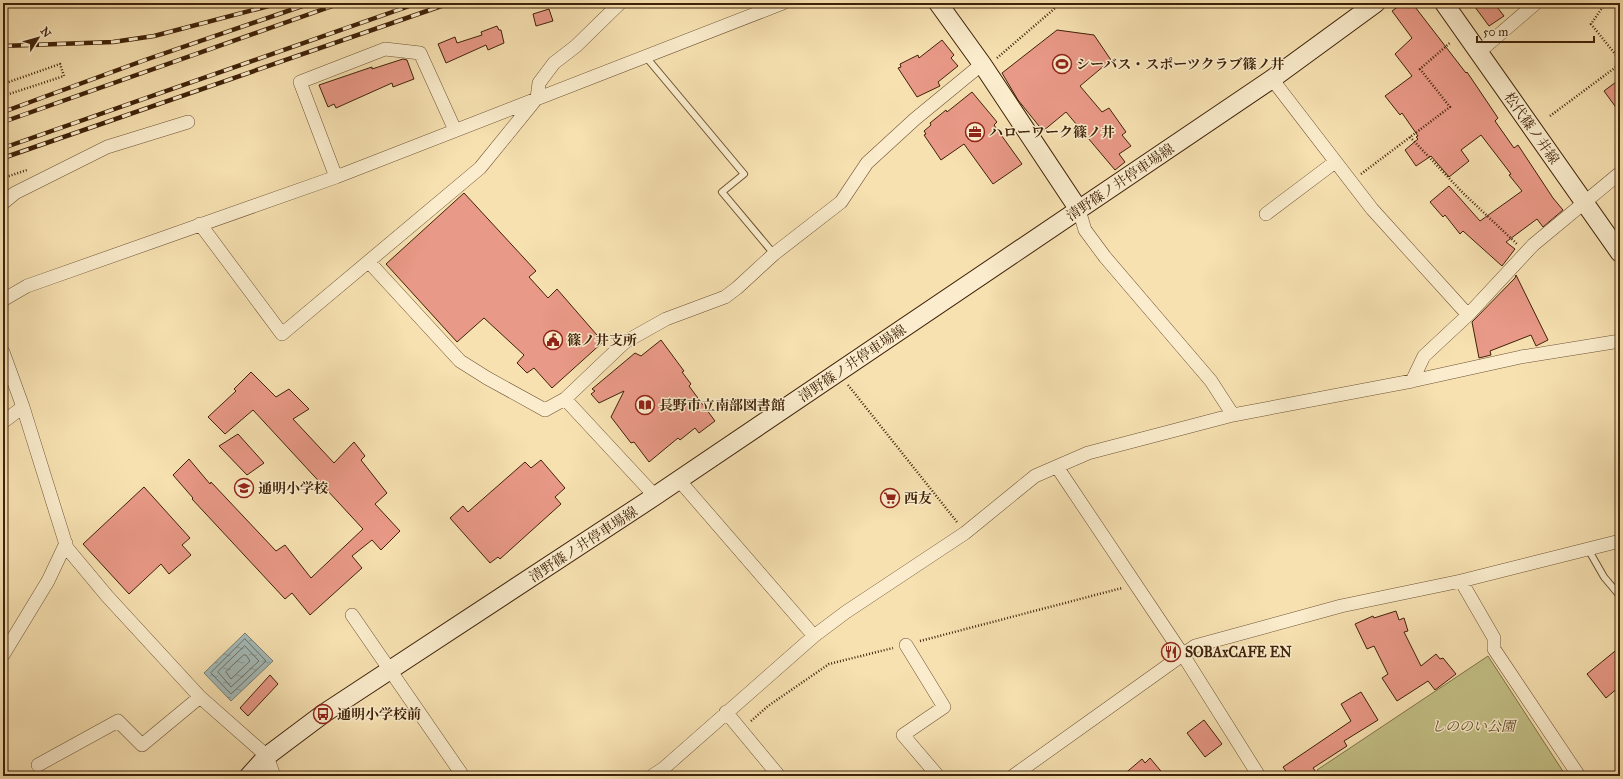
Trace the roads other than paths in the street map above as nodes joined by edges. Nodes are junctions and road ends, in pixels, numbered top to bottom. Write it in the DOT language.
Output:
graph roads {
  1 [pos="620,3"];
  2 [pos="783,3"];
  3 [pos="938,3"];
  4 [pos="1376,3"];
  5 [pos="1444,3"];
  6 [pos="1536,3"];
  7 [pos="1479,52"];
  8 [pos="645,56"];
  9 [pos="983,66"];
  10 [pos="1272,79"];
  11 [pos="537,98"];
  12 [pos="188,122"];
  13 [pos="454,130"];
  14 [pos="1335,162"];
  15 [pos="1620,173"];
  16 [pos="336,177"];
  17 [pos="1584,202"];
  18 [pos="3,203"];
  19 [pos="1079,210"];
  20 [pos="1266,214"];
  21 [pos="200,224"];
  22 [pos="1620,253"];
  23 [pos="774,254"];
  24 [pos="369,262"];
  25 [pos="3,300"];
  26 [pos="1468,315"];
  27 [pos="1620,342"];
  28 [pos="3,352"];
  29 [pos="1412,381"];
  30 [pos="565,399"];
  31 [pos="23,407"];
  32 [pos="1233,415"];
  33 [pos="3,422"];
  34 [pos="1057,467"];
  35 [pos="678,480"];
  36 [pos="655,496"];
  37 [pos="1620,541"];
  38 [pos="66,543"];
  39 [pos="1588,549"];
  40 [pos="1461,580"];
  41 [pos="1620,596"];
  42 [pos="352,615"];
  43 [pos="814,636"];
  44 [pos="906,645"];
  45 [pos="3,655"];
  46 [pos="1183,655"];
  47 [pos="391,670"];
  48 [pos="200,697"];
  49 [pos="726,712"];
  50 [pos="267,756"];
  51 [pos="38,765"];
  52 [pos="249,776"];
  53 [pos="274,776"];
  54 [pos="463,776"];
  55 [pos="652,776"];
  56 [pos="779,776"];
  57 [pos="938,776"];
  58 [pos="1013,776"];
  59 [pos="1259,776"];
  60 [pos="1579,776"];
  1 -- 11 [label="street"];
  2 -- 8 [label="street"];
  3 -- 9 [label="main road"];
  4 -- 10 [label="main road, 清野篠ノ井停車場線"];
  5 -- 7 [label="main road, 松代篠ノ井線"];
  6 -- 7 [label="street"];
  7 -- 17 [label="main road, 松代篠ノ井線"];
  8 -- 11 [label="street"];
  8 -- 23 [label="lane"];
  9 -- 19 [label="main road"];
  9 -- 23 [label="street"];
  10 -- 14 [label="street"];
  10 -- 19 [label="main road, 清野篠ノ井停車場線"];
  11 -- 13 [label="street"];
  11 -- 24 [label="street"];
  12 -- 18 [label="street"];
  13 -- 16 [label="street"];
  13 -- 16 [label="street"];
  14 -- 20 [label="street"];
  14 -- 26 [label="street"];
  15 -- 17 [label="street"];
  16 -- 21 [label="street"];
  17 -- 22 [label="main road, 松代篠ノ井線"];
  17 -- 26 [label="street"];
  19 -- 32 [label="street"];
  19 -- 35 [label="main road, 清野篠ノ井停車場線"];
  21 -- 24 [label="street"];
  21 -- 25 [label="street"];
  23 -- 30 [label="street"];
  24 -- 30 [label="street"];
  26 -- 29 [label="street"];
  27 -- 29 [label="street"];
  28 -- 31 [label="street"];
  29 -- 32 [label="street"];
  30 -- 36 [label="street"];
  31 -- 33 [label="street"];
  31 -- 38 [label="street"];
  32 -- 34 [label="street"];
  34 -- 43 [label="street"];
  34 -- 46 [label="street"];
  35 -- 36 [label="main road, 清野篠ノ井停車場線"];
  35 -- 43 [label="street"];
  36 -- 47 [label="main road, 清野篠ノ井停車場線"];
  37 -- 39 [label="street"];
  38 -- 45 [label="street"];
  38 -- 48 [label="street"];
  39 -- 40 [label="street"];
  39 -- 41 [label="lane"];
  40 -- 46 [label="street"];
  40 -- 60 [label="street"];
  42 -- 47 [label="street"];
  43 -- 49 [label="street"];
  44 -- 57 [label="street"];
  46 -- 58 [label="street"];
  46 -- 59 [label="street"];
  47 -- 50 [label="main road, 清野篠ノ井停車場線"];
  47 -- 54 [label="street"];
  48 -- 50 [label="street"];
  48 -- 51 [label="street"];
  49 -- 55 [label="street"];
  49 -- 56 [label="street"];
  50 -- 52 [label="main road, 清野篠ノ井停車場線"];
  50 -- 53 [label="street"];
}
